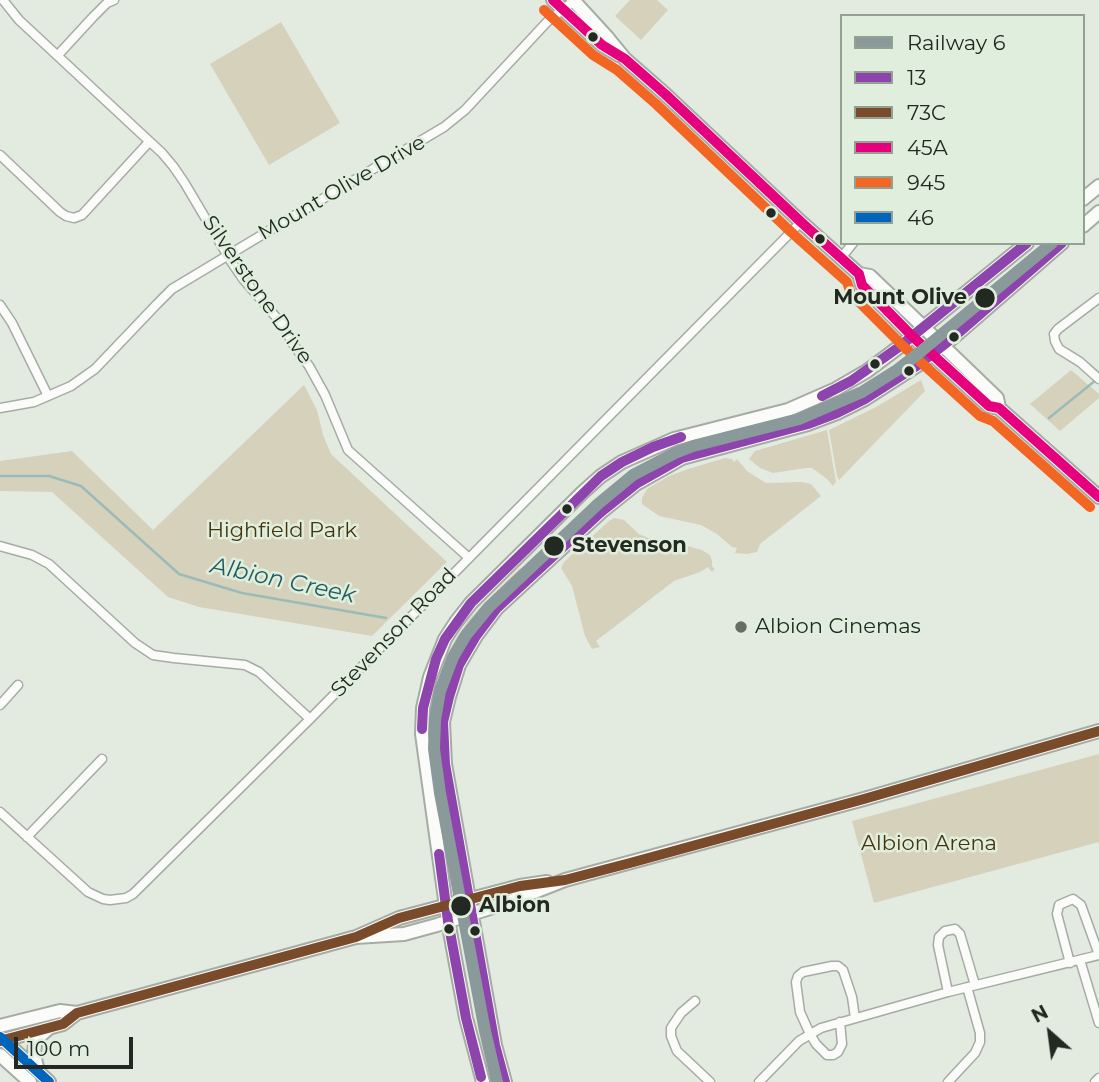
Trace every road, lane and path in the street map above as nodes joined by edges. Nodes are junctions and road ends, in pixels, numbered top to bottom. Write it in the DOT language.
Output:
graph roads {
  1 [pos="3,0"];
  2 [pos="114,0"];
  3 [pos="567,2"];
  4 [pos="58,55"];
  5 [pos="149,142"];
  6 [pos="0,155"];
  7 [pos="1099,186"];
  8 [pos="1085,197"];
  9 [pos="1099,212"];
  10 [pos="801,222"];
  11 [pos="1085,224"];
  12 [pos="851,245"];
  13 [pos="1025,245"];
  14 [pos="1060,245"];
  15 [pos="228,255"];
  16 [pos="841,258"];
  17 [pos="859,274"];
  18 [pos="1099,298"];
  19 [pos="0,305"];
  20 [pos="924,327"];
  21 [pos="912,336"];
  22 [pos="937,350"];
  23 [pos="1099,379"];
  24 [pos="48,396"];
  25 [pos="0,408"];
  26 [pos="1099,497"];
  27 [pos="0,546"];
  28 [pos="468,557"];
  29 [pos="19,684"];
  30 [pos="0,705"];
  31 [pos="310,719"];
  32 [pos="1099,731"];
  33 [pos="102,759"];
  34 [pos="0,812"];
  35 [pos="27,837"];
  36 [pos="565,880"];
  37 [pos="470,898"];
  38 [pos="446,904"];
  39 [pos="472,914"];
  40 [pos="449,921"];
  41 [pos="356,937"];
  42 [pos="1099,955"];
  43 [pos="1080,960"];
  44 [pos="1070,963"];
  45 [pos="971,986"];
  46 [pos="948,992"];
  47 [pos="695,1001"];
  48 [pos="77,1013"];
  49 [pos="855,1018"];
  50 [pos="840,1022"];
  51 [pos="1099,1023"];
  52 [pos="0,1026"];
  53 [pos="51,1027"];
  54 [pos="810,1034"];
  55 [pos="1,1039"];
  56 [pos="0,1055"];
  57 [pos="1099,1078"];
  58 [pos="39,1079"];
  59 [pos="482,1082"];
  60 [pos="505,1082"];
  61 [pos="710,1082"];
  62 [pos="759,1082"];
  63 [pos="948,1082"];
  64 [pos="1095,1082"];
  1 -- 4 [label="street, Silverstone Drive"];
  2 -- 4 [label="street"];
  3 -- 10 [label="main road"];
  3 -- 15 [label="street, Mount Olive Drive"];
  4 -- 5 [label="street, Silverstone Drive"];
  5 -- 6 [label="street"];
  5 -- 15 [label="street, Silverstone Drive"];
  7 -- 8 [label="main road"];
  9 -- 11 [label="main road"];
  10 -- 16 [label="main road"];
  10 -- 28 [label="street, Stevenson Road"];
  12 -- 16 [label="street"];
  13 -- 20 [label="main road"];
  14 -- 22 [label="main road"];
  15 -- 24 [label="street, Mount Olive Drive"];
  15 -- 28 [label="street, Silverstone Drive"];
  16 -- 17 [label="main road"];
  17 -- 20 [label="main road"];
  17 -- 21 [label="main road"];
  18 -- 23 [label="street"];
  19 -- 24 [label="street"];
  20 -- 21 [label="main road"];
  20 -- 22 [label="main road"];
  21 -- 22 [label="main road"];
  21 -- 38 [label="main road"];
  22 -- 26 [label="main road"];
  22 -- 37 [label="main road"];
  24 -- 25 [label="street, Mount Olive Drive"];
  27 -- 31 [label="street"];
  28 -- 31 [label="street, Stevenson Road"];
  29 -- 30 [label="street"];
  31 -- 35 [label="street, Stevenson Road"];
  32 -- 36 [label="main road"];
  33 -- 35 [label="street"];
  34 -- 35 [label="street, Stevenson Road"];
  36 -- 37 [label="main road"];
  36 -- 39 [label="main road"];
  37 -- 38 [label="main road"];
  37 -- 39 [label="main road"];
  38 -- 40 [label="main road"];
  38 -- 41 [label="main road"];
  39 -- 40 [label="main road"];
  39 -- 60 [label="main road"];
  40 -- 41 [label="main road"];
  40 -- 59 [label="main road"];
  41 -- 48 [label="main road"];
  42 -- 43 [label="street"];
  42 -- 44 [label="street"];
  43 -- 44 [label="street"];
  43 -- 51 [label="street"];
  44 -- 45 [label="street"];
  45 -- 46 [label="street"];
  45 -- 46 [label="street"];
  45 -- 63 [label="street"];
  46 -- 49 [label="street"];
  47 -- 61 [label="street"];
  48 -- 52 [label="main road"];
  48 -- 53 [label="main road"];
  49 -- 50 [label="street"];
  49 -- 54 [label="street"];
  50 -- 54 [label="street"];
  50 -- 54 [label="street"];
  53 -- 55 [label="main road"];
  53 -- 58 [label="main road"];
  54 -- 62 [label="street"];
  55 -- 58 [label="main road"];
  56 -- 58 [label="main road"];
  57 -- 64 [label="street"];
}
